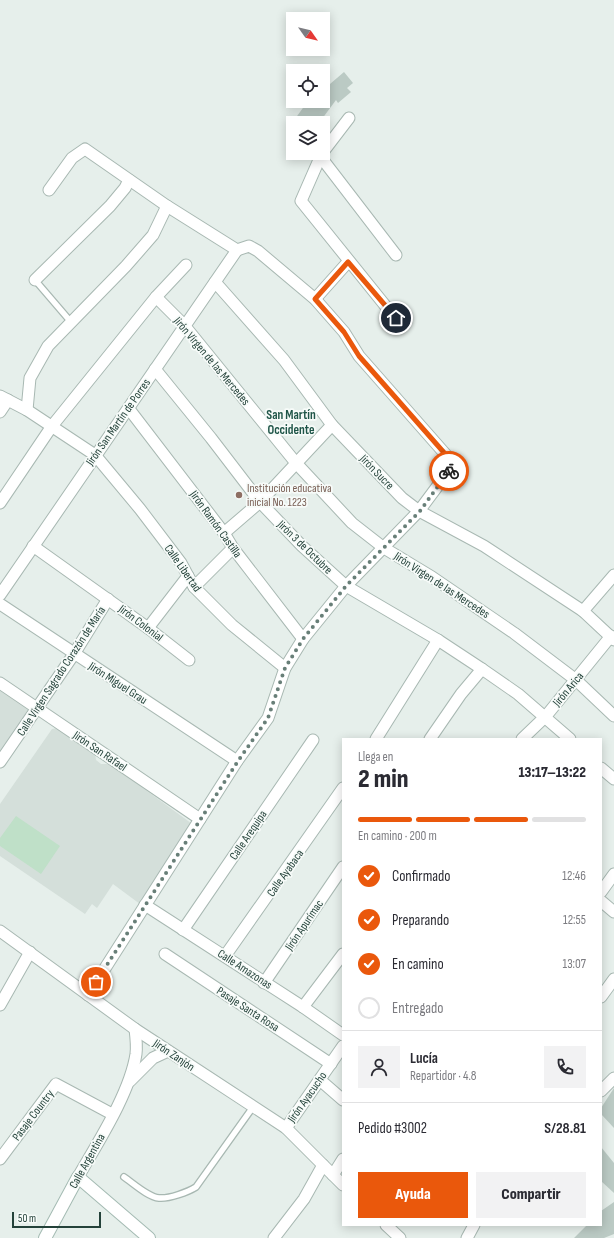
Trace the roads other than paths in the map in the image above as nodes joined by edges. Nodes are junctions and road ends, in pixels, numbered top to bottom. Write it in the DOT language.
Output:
graph roads {
  1 [pos="350,118"];
  2 [pos="330,144"];
  3 [pos="319,160"];
  4 [pos="326,160"];
  5 [pos="129,180"];
  6 [pos="49,190"];
  7 [pos="167,206"];
  8 [pos="237,250"];
  9 [pos="396,255"];
  10 [pos="348,262"];
  11 [pos="186,265"];
  12 [pos="35,280"];
  13 [pos="215,282"];
  14 [pos="156,297"];
  15 [pos="315,299"];
  16 [pos="396,318"];
  17 [pos="71,322"];
  18 [pos="184,326"];
  19 [pos="155,369"];
  20 [pos="4,398"];
  21 [pos="129,409"];
  22 [pos="27,410"];
  23 [pos="0,412"];
  24 [pos="332,425"];
  25 [pos="52,426"];
  26 [pos="95,455"];
  27 [pos="296,463"];
  28 [pos="260,502"];
  29 [pos="0,503"];
  30 [pos="420,511"];
  31 [pos="224,533"];
  32 [pos="32,546"];
  33 [pos="232,548"];
  34 [pos="384,548"];
  35 [pos="614,575"];
  36 [pos="188,576"];
  37 [pos="346,586"];
  38 [pos="194,587"];
  39 [pos="0,594"];
  40 [pos="108,599"];
  41 [pos="0,604"];
  42 [pos="583,611"];
  43 [pos="148,628"];
  44 [pos="613,638"];
  45 [pos="303,639"];
  46 [pos="438,640"];
  47 [pos="74,654"];
  48 [pos="189,660"];
  49 [pos="285,668"];
  50 [pos="482,669"];
  51 [pos="576,680"];
  52 [pos="0,683"];
  53 [pos="37,708"];
  54 [pos="546,716"];
  55 [pos="614,716"];
  56 [pos="377,738"];
  57 [pos="431,738"];
  58 [pos="523,738"];
  59 [pos="568,738"];
  60 [pos="313,740"];
  61 [pos="238,761"];
  62 [pos="0,762"];
  63 [pos="602,770"];
  64 [pos="614,779"];
  65 [pos="342,789"];
  66 [pos="200,819"];
  67 [pos="342,868"];
  68 [pos="614,874"];
  69 [pos="602,891"];
  70 [pos="602,902"];
  71 [pos="146,905"];
  72 [pos="614,912"];
  73 [pos="183,930"];
  74 [pos="0,931"];
  75 [pos="30,952"];
  76 [pos="165,954"];
  77 [pos="342,955"];
  78 [pos="225,956"];
  79 [pos="614,979"];
  80 [pos="264,983"];
  81 [pos="88,995"];
  82 [pos="602,996"];
  83 [pos="0,1005"];
  84 [pos="303,1007"];
  85 [pos="135,1029"];
  86 [pos="342,1034"];
  87 [pos="342,1048"];
  88 [pos="168,1051"];
  89 [pos="331,1064"];
  90 [pos="614,1078"];
  91 [pos="320,1080"];
  92 [pos="128,1083"];
  93 [pos="602,1090"];
  94 [pos="342,1099"];
  95 [pos="253,1107"];
  96 [pos="112,1114"];
  97 [pos="286,1128"];
  98 [pos="0,1159"];
  99 [pos="342,1161"];
  100 [pos="323,1165"];
  101 [pos="333,1175"];
  102 [pos="78,1177"];
  103 [pos="124,1177"];
  104 [pos="342,1184"];
  105 [pos="387,1226"];
  106 [pos="473,1226"];
  107 [pos="45,1238"];
  108 [pos="149,1238"];
  109 [pos="274,1238"];
  110 [pos="400,1238"];
  111 [pos="467,1238"];
  1 -- 2 [label="street"];
  3 -- 10 [label="street"];
  4 -- 9 [label="street"];
  5 -- 6 [label="street"];
  5 -- 7 [label="street"];
  5 -- 12 [label="street"];
  7 -- 8 [label="street"];
  7 -- 17 [label="street"];
  8 -- 13 [label="street, Jirón San Martín de Porres"];
  8 -- 15 [label="street"];
  10 -- 15 [label="street"];
  10 -- 16 [label="street"];
  11 -- 14 [label="street"];
  12 -- 17 [label="lane"];
  13 -- 18 [label="street, Jirón San Martín de Porres"];
  13 -- 24 [label="street, Jirón Sucre"];
  14 -- 18 [label="street, Jirón Virgen de las Mercedes"];
  14 -- 25 [label="street"];
  15 -- 30 [label="street"];
  17 -- 22 [label="street"];
  18 -- 19 [label="street, Jirón San Martín de Porres"];
  18 -- 27 [label="street, Jirón Virgen de las Mercedes"];
  19 -- 21 [label="street, Jirón San Martín de Porres"];
  19 -- 28 [label="street, Jirón 3 de Octubre"];
  20 -- 22 [label="street, Calle Libertad"];
  20 -- 23 [label="street"];
  21 -- 26 [label="street, Jirón San Martín de Porres"];
  21 -- 31 [label="street, Jirón Ramón Castilla"];
  22 -- 25 [label="street, Calle Libertad"];
  24 -- 27 [label="street"];
  24 -- 30 [label="street, Jirón Sucre"];
  25 -- 26 [label="street, Calle Libertad"];
  25 -- 29 [label="street"];
  26 -- 32 [label="street, Jirón San Martín de Porres"];
  26 -- 36 [label="street, Calle Libertad"];
  27 -- 28 [label="street"];
  27 -- 34 [label="street, Jirón Virgen de las Mercedes"];
  28 -- 31 [label="street"];
  28 -- 37 [label="street, Jirón 3 de Octubre"];
  30 -- 34 [label="street"];
  30 -- 42 [label="street, Jirón Sucre"];
  31 -- 33 [label="street, Jirón Ramón Castilla"];
  32 -- 39 [label="street, Jirón San Martín de Porres"];
  32 -- 40 [label="street, Jirón Colonial"];
  33 -- 38 [label="street"];
  33 -- 45 [label="street, Jirón Ramón Castilla"];
  34 -- 37 [label="street"];
  34 -- 51 [label="street, Jirón Virgen de las Mercedes"];
  35 -- 42 [label="street"];
  36 -- 38 [label="street, Calle Libertad"];
  36 -- 43 [label="street"];
  37 -- 45 [label="street"];
  37 -- 46 [label="street, Jirón 3 de Octubre"];
  38 -- 49 [label="street, Calle Libertad"];
  40 -- 43 [label="street, Jirón Colonial"];
  40 -- 47 [label="street, Calle Virgen Sagrado Corazón de María"];
  41 -- 47 [label="street, Jirón Miguel Grau"];
  42 -- 44 [label="street, Jirón Sucre"];
  43 -- 48 [label="street, Jirón Colonial"];
  44 -- 51 [label="street, Jirón Arica"];
  45 -- 49 [label="street"];
  46 -- 50 [label="street, Jirón 3 de Octubre"];
  46 -- 56 [label="street"];
  47 -- 53 [label="street, Calle Virgen Sagrado Corazón de María"];
  47 -- 61 [label="street, Jirón Miguel Grau"];
  49 -- 61 [label="street"];
  50 -- 54 [label="street, Jirón 3 de Octubre"];
  50 -- 57 [label="street"];
  51 -- 54 [label="street, Jirón Arica"];
  51 -- 55 [label="street, Jirón Virgen de las Mercedes"];
  52 -- 53 [label="street, Jirón San Rafael"];
  53 -- 62 [label="street, Calle Virgen Sagrado Corazón de María"];
  53 -- 66 [label="street, Jirón San Rafael"];
  54 -- 58 [label="street, Jirón Arica"];
  54 -- 59 [label="street, Jirón 3 de Octubre"];
  60 -- 73 [label="street, Calle Arequipa"];
  61 -- 66 [label="street"];
  63 -- 64 [label="street"];
  65 -- 78 [label="street, Calle Ayabaca"];
  66 -- 71 [label="street"];
  67 -- 80 [label="street, Jirón Apurímac"];
  68 -- 69 [label="street"];
  70 -- 72 [label="street"];
  71 -- 73 [label="street, Calle Amazonas"];
  71 -- 81 [label="street"];
  73 -- 78 [label="street, Calle Amazonas"];
  74 -- 75 [label="street, Jirón Zanjón"];
  75 -- 81 [label="street, Jirón Zanjón"];
  75 -- 83 [label="street"];
  76 -- 89 [label="street, Pasaje Santa Rosa"];
  77 -- 84 [label="street"];
  78 -- 80 [label="street, Calle Amazonas"];
  79 -- 82 [label="street"];
  80 -- 84 [label="street, Calle Amazonas"];
  81 -- 85 [label="street, Jirón Zanjón"];
  84 -- 86 [label="street, Calle Amazonas"];
  85 -- 88 [label="street, Jirón Zanjón"];
  85 -- 92 [label="street, Calle Argentina"];
  87 -- 89 [label="street, Jirón Ayacucho"];
  88 -- 92 [label="street, Calle Argentina"];
  88 -- 95 [label="street, Jirón Zanjón"];
  89 -- 91 [label="street, Jirón Ayacucho"];
  90 -- 93 [label="street"];
  91 -- 94 [label="street"];
  91 -- 97 [label="street, Jirón Ayacucho"];
  92 -- 96 [label="street, Calle Argentina"];
  95 -- 97 [label="street, Jirón Zanjón"];
  95 -- 103 [label="lane"];
  96 -- 98 [label="street, Pasaje Country"];
  96 -- 102 [label="street, Calle Argentina"];
  97 -- 100 [label="street, Jirón Zanjón"];
  99 -- 101 [label="street"];
  100 -- 101 [label="street, Jirón Zanjón"];
  100 -- 109 [label="street"];
  101 -- 104 [label="street, Jirón Zanjón"];
  102 -- 107 [label="street, Calle Argentina"];
  102 -- 108 [label="street"];
  105 -- 110 [label="street"];
  106 -- 111 [label="street"];
}
